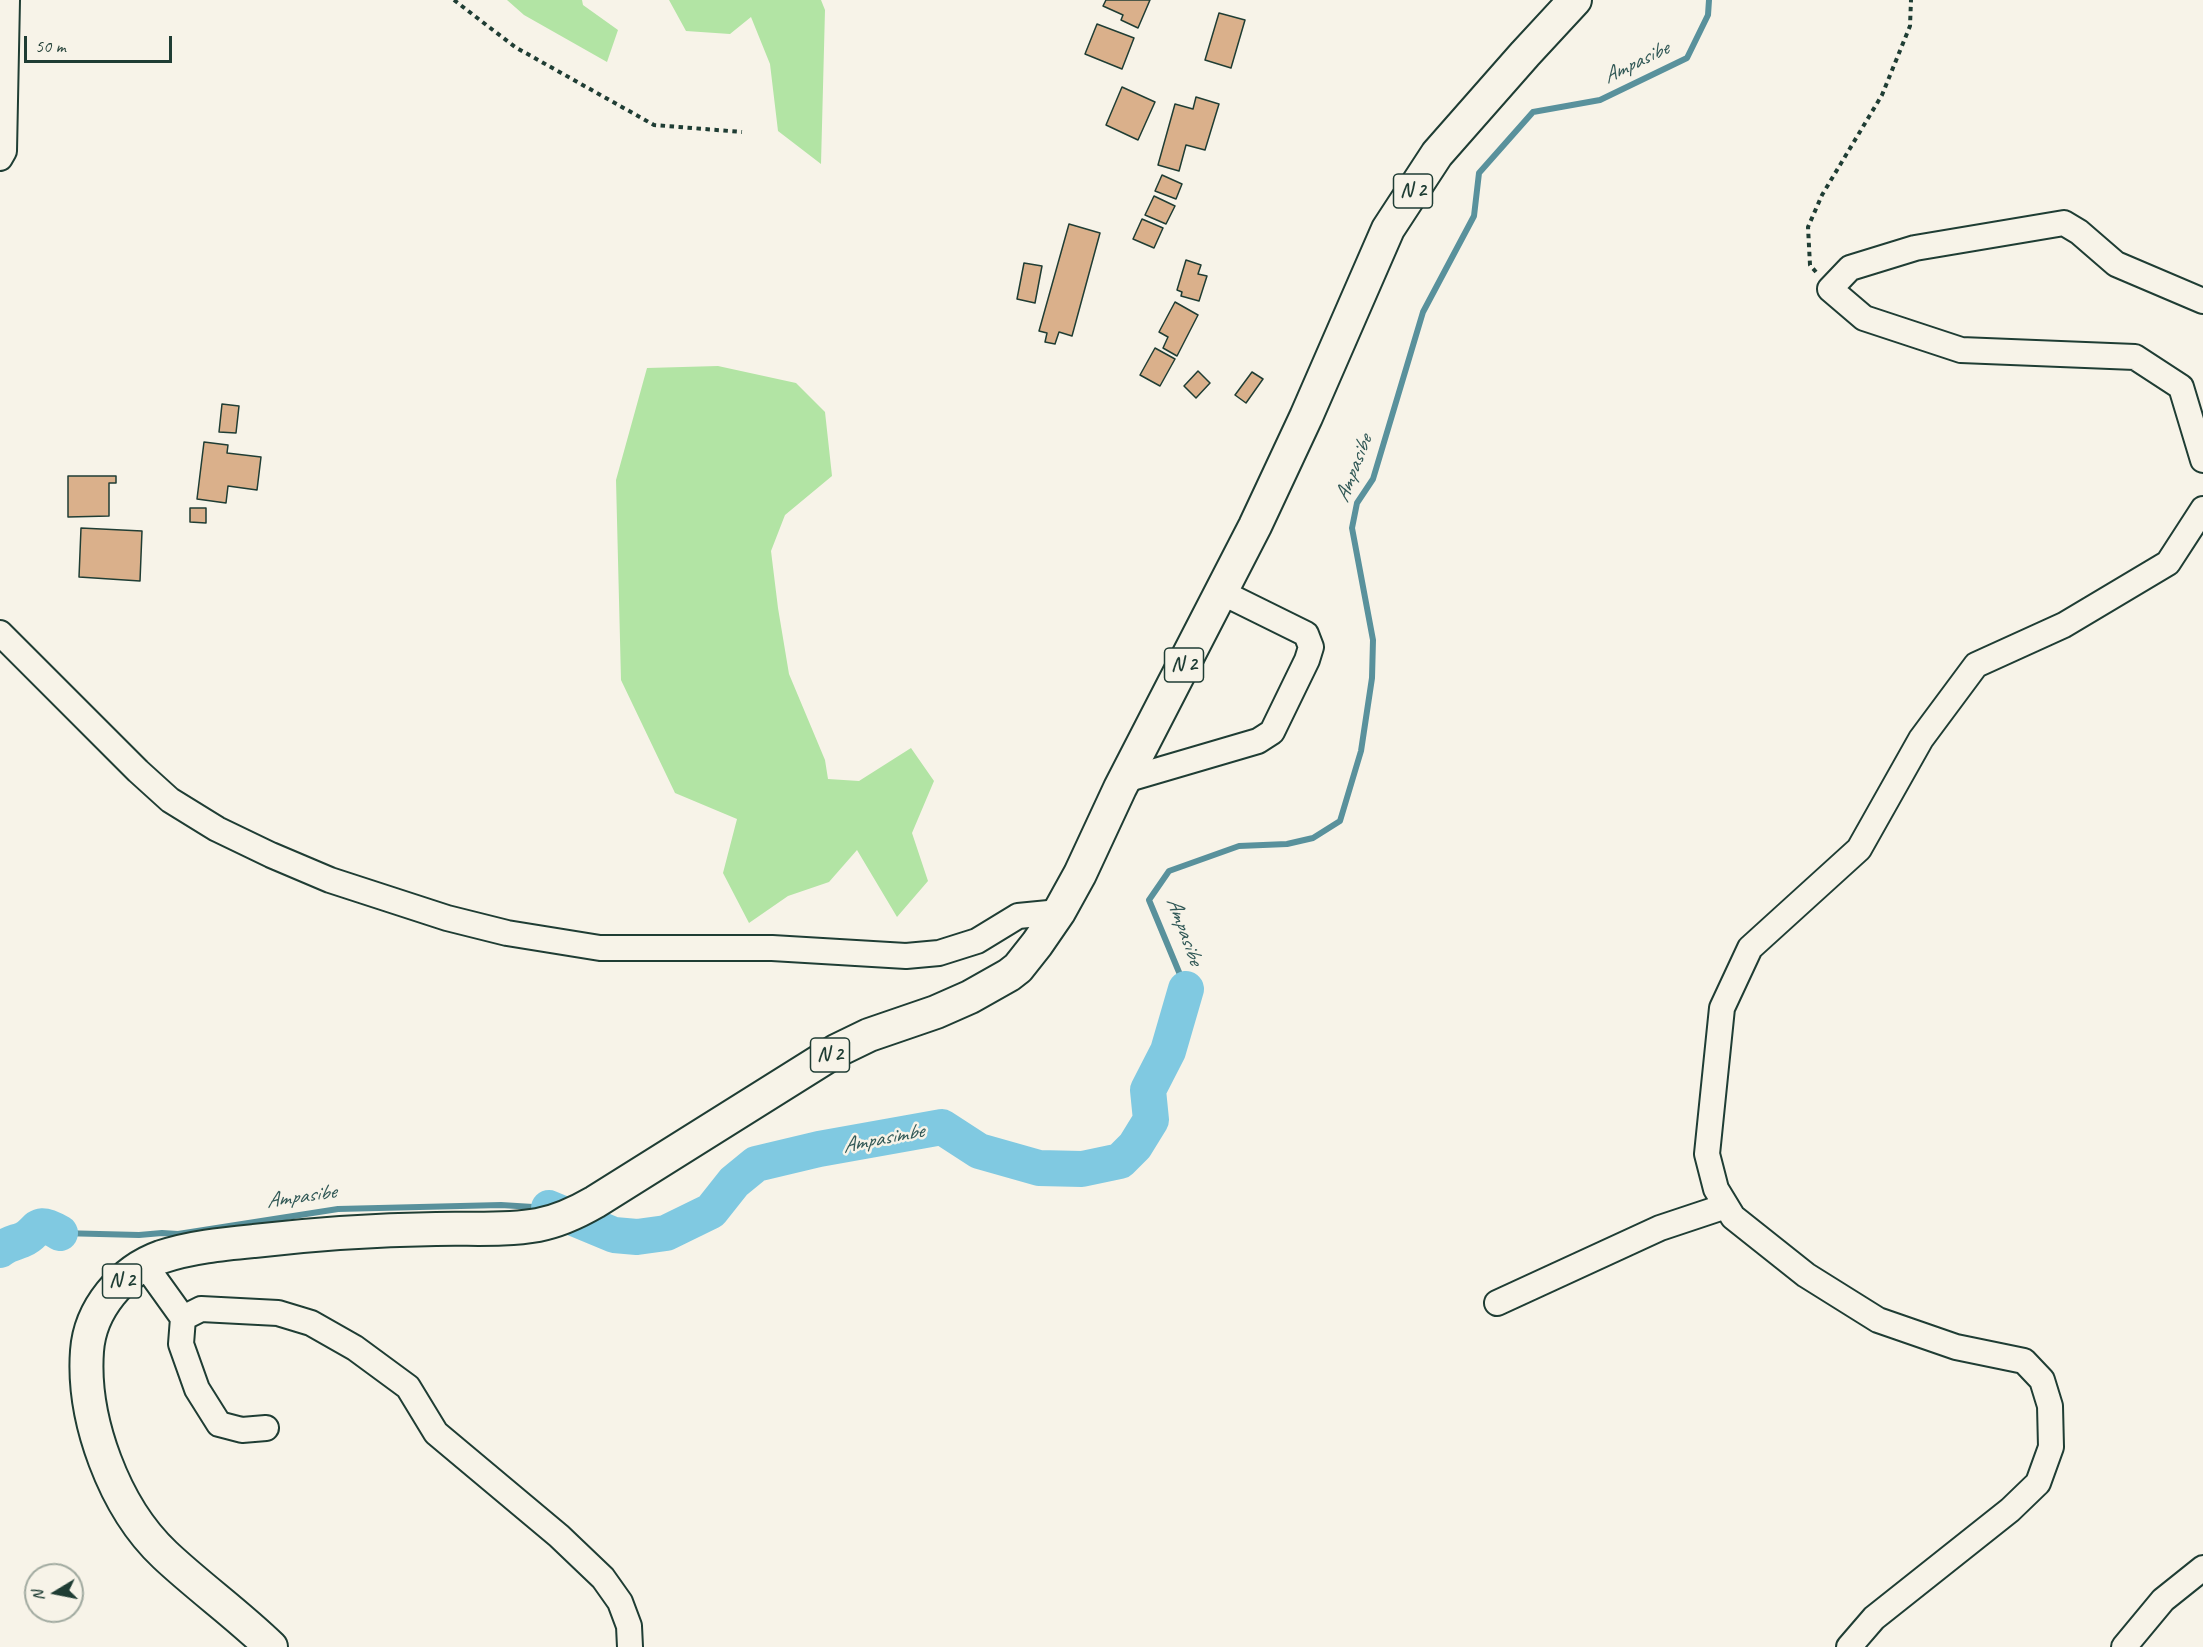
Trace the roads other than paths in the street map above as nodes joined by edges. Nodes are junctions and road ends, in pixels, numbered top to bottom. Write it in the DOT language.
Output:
graph roads {
  1 [pos="7,0"];
  2 [pos="1575,0"];
  3 [pos="0,158"];
  4 [pos="2203,301"];
  5 [pos="2203,460"];
  6 [pos="2203,509"];
  7 [pos="1221,592"];
  8 [pos="0,633"];
  9 [pos="1125,780"];
  10 [pos="1059,912"];
  11 [pos="1726,1206"];
  12 [pos="145,1265"];
  13 [pos="1497,1303"];
  14 [pos="183,1318"];
  15 [pos="266,1428"];
  16 [pos="2203,1568"];
  17 [pos="271,1647"];
  18 [pos="630,1647"];
  19 [pos="1849,1647"];
  20 [pos="2124,1647"];
  1 -- 3 [label="street"];
  2 -- 7 [label="main road, N 2"];
  4 -- 5 [label="street"];
  6 -- 11 [label="street"];
  7 -- 9 [label="main road, N 2"];
  7 -- 9 [label="street"];
  8 -- 10 [label="street"];
  9 -- 10 [label="main road, N 2"];
  10 -- 12 [label="main road, N 2"];
  11 -- 13 [label="street"];
  11 -- 19 [label="street"];
  12 -- 14 [label="street"];
  12 -- 17 [label="main road, N 2"];
  14 -- 15 [label="street"];
  14 -- 18 [label="street"];
  16 -- 20 [label="street"];
}
